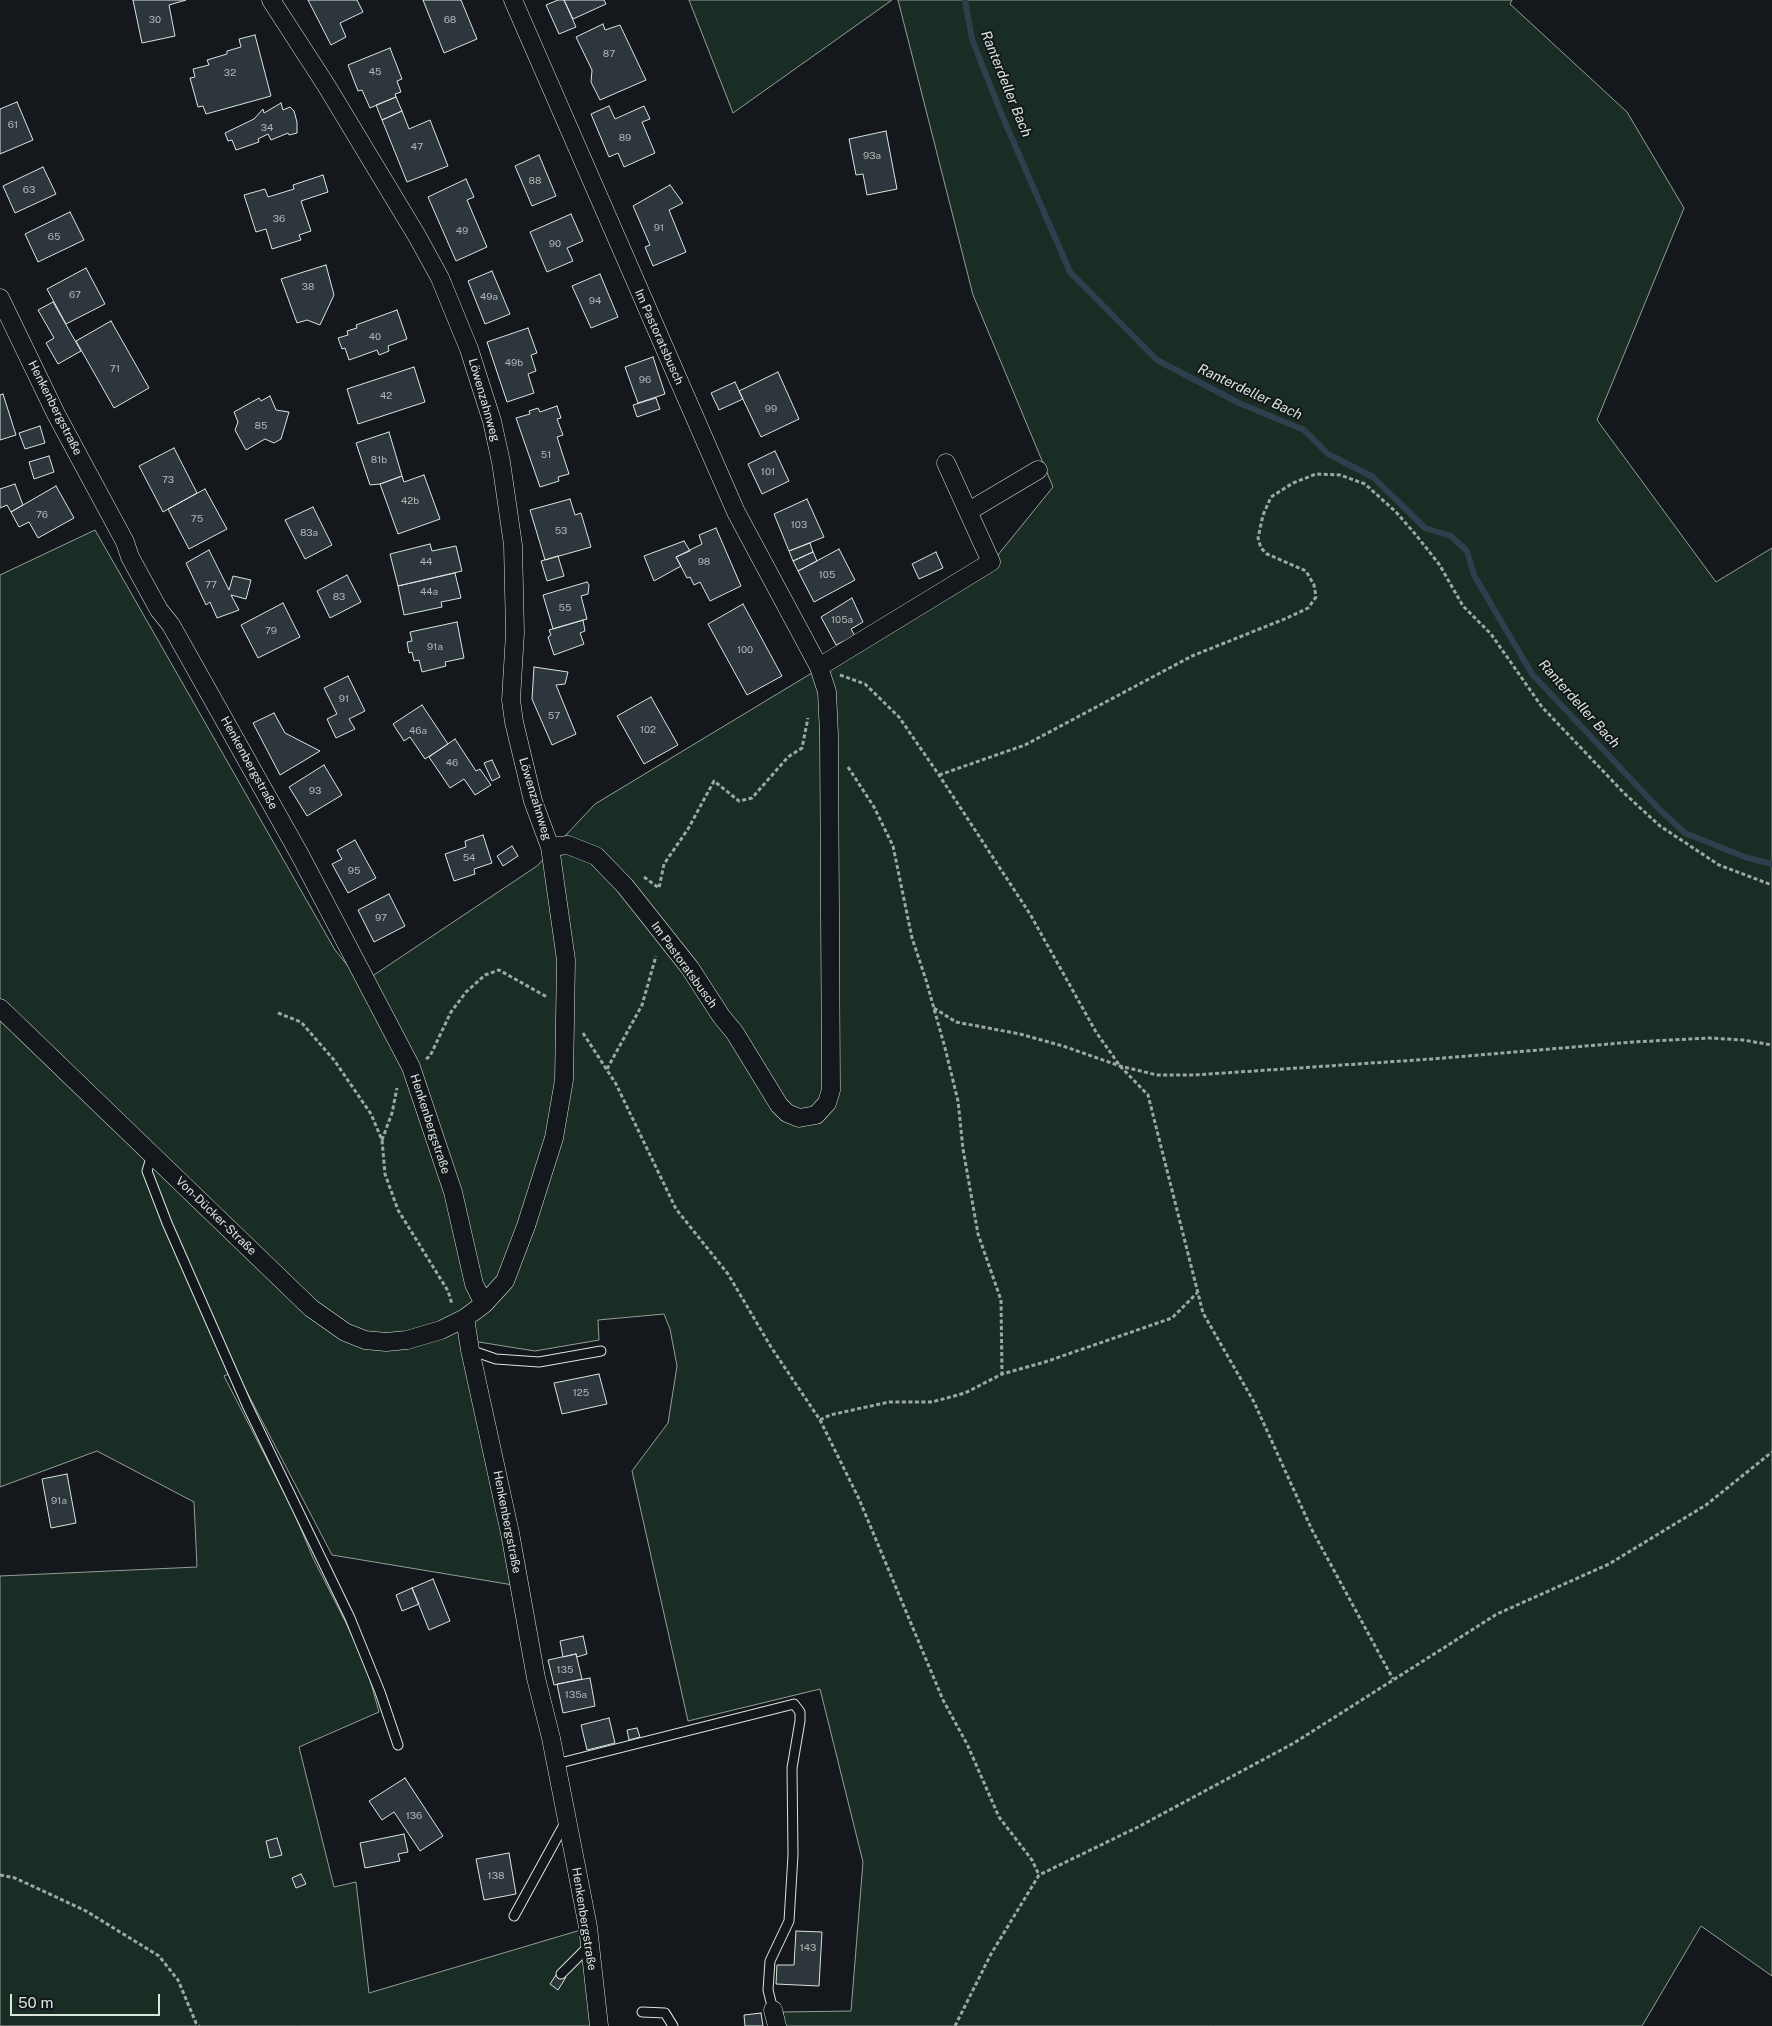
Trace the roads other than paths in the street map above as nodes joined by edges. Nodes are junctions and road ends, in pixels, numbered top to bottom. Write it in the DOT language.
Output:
graph roads {
  1 [pos="271,0"];
  2 [pos="514,0"];
  3 [pos="0,298"];
  4 [pos="946,463"];
  5 [pos="1038,470"];
  6 [pos="969,511"];
  7 [pos="818,667"];
  8 [pos="550,847"];
  9 [pos="0,1008"];
  10 [pos="152,1155"];
  11 [pos="484,1304"];
  12 [pos="461,1320"];
  13 [pos="470,1350"];
  14 [pos="601,1351"];
  15 [pos="398,1744"];
  16 [pos="556,1764"];
  17 [pos="566,1820"];
  18 [pos="514,1916"];
  19 [pos="590,1945"];
  20 [pos="561,1974"];
  21 [pos="642,2012"];
  22 [pos="775,2018"];
  23 [pos="599,2026"];
  24 [pos="673,2026"];
  1 -- 8 [label="street, Löwenzahnweg"];
  2 -- 7 [label="street, Im Pastoratsbusch"];
  3 -- 11 [label="street, Henkenbergstraße"];
  4 -- 6 [label="street"];
  5 -- 6 [label="street"];
  6 -- 7 [label="street"];
  7 -- 8 [label="street, Im Pastoratsbusch"];
  8 -- 11 [label="street"];
  9 -- 10 [label="street, Von-Dücker-Straße"];
  10 -- 12 [label="street, Von-Dücker-Straße"];
  10 -- 15 [label="lane"];
  11 -- 12 [label="street"];
  12 -- 13 [label="street, Henkenbergstraße"];
  13 -- 14 [label="lane"];
  13 -- 16 [label="street, Henkenbergstraße"];
  16 -- 17 [label="street, Henkenbergstraße"];
  16 -- 22 [label="lane"];
  17 -- 18 [label="lane"];
  17 -- 19 [label="street, Henkenbergstraße"];
  19 -- 20 [label="lane"];
  19 -- 23 [label="street, Henkenbergstraße"];
  21 -- 24 [label="lane"];
}
